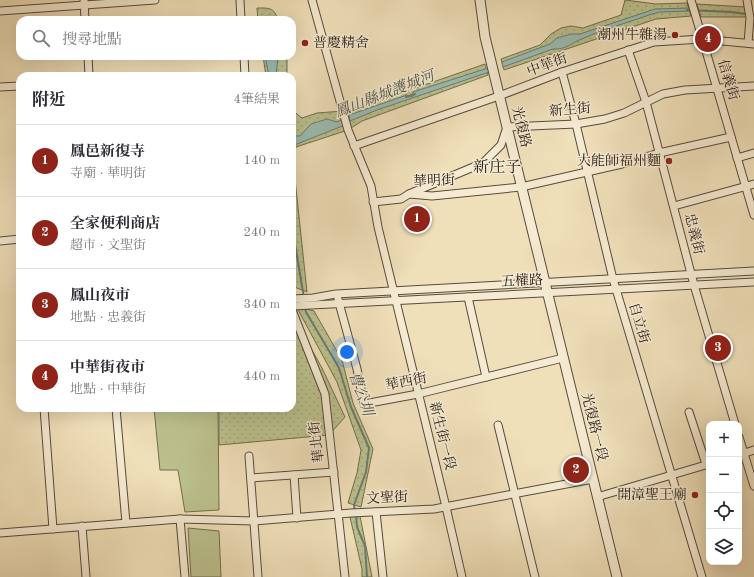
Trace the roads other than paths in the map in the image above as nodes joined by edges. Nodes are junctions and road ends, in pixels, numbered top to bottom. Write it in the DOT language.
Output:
graph roads {
  1 [pos="156,0"];
  2 [pos="240,0"];
  3 [pos="312,0"];
  4 [pos="480,0"];
  5 [pos="747,0"];
  6 [pos="84,2"];
  7 [pos="693,7"];
  8 [pos="0,11"];
  9 [pos="85,16"];
  10 [pos="241,16"];
  11 [pos="702,39"];
  12 [pos="751,43"];
  13 [pos="628,50"];
  14 [pos="88,60"];
  15 [pos="244,60"];
  16 [pos="89,72"];
  17 [pos="245,72"];
  18 [pos="562,72"];
  19 [pos="16,86"];
  20 [pos="754,86"];
  21 [pos="0,87"];
  22 [pos="718,89"];
  23 [pos="499,96"];
  24 [pos="646,102"];
  25 [pos="576,124"];
  26 [pos="507,127"];
  27 [pos="731,137"];
  28 [pos="354,146"];
  29 [pos="659,153"];
  30 [pos="754,153"];
  31 [pos="738,158"];
  32 [pos="587,172"];
  33 [pos="754,184"];
  34 [pos="746,186"];
  35 [pos="521,187"];
  36 [pos="409,194"];
  37 [pos="373,202"];
  38 [pos="674,206"];
  39 [pos="754,215"];
  40 [pos="16,239"];
  41 [pos="0,241"];
  42 [pos="754,271"];
  43 [pos="691,274"];
  44 [pos="612,279"];
  45 [pos="754,282"];
  46 [pos="694,285"];
  47 [pos="546,288"];
  48 [pos="616,289"];
  49 [pos="394,292"];
  50 [pos="336,294"];
  51 [pos="468,297"];
  52 [pos="312,301"];
  53 [pos="396,301"];
  54 [pos="296,304"];
  55 [pos="339,304"];
  56 [pos="296,312"];
  57 [pos="562,358"];
  58 [pos="486,377"];
  59 [pos="418,394"];
  60 [pos="44,412"];
  61 [pos="116,412"];
  62 [pos="690,412"];
  63 [pos="734,421"];
  64 [pos="498,426"];
  65 [pos="754,450"];
  66 [pos="742,454"];
  67 [pos="249,456"];
  68 [pos="742,456"];
  69 [pos="706,458"];
  70 [pos="706,465"];
  71 [pos="334,472"];
  72 [pos="294,475"];
  73 [pos="671,475"];
  74 [pos="251,478"];
  75 [pos="593,479"];
  76 [pos="754,486"];
  77 [pos="514,494"];
  78 [pos="597,497"];
  79 [pos="446,507"];
  80 [pos="376,512"];
  81 [pos="338,515"];
  82 [pos="297,518"];
  83 [pos="180,519"];
  84 [pos="254,521"];
  85 [pos="126,523"];
  86 [pos="82,526"];
  87 [pos="54,529"];
  88 [pos="0,533"];
  89 [pos="86,577"];
  90 [pos="185,577"];
  91 [pos="258,577"];
  92 [pos="345,577"];
  93 [pos="383,577"];
  94 [pos="462,577"];
  95 [pos="535,577"];
  96 [pos="617,577"];
  97 [pos="702,577"];
  1 -- 6 [label="street"];
  2 -- 10 [label="street"];
  3 -- 28 [label="street"];
  4 -- 23 [label="street, 光復路"];
  5 -- 12 [label="street"];
  6 -- 8 [label="street"];
  6 -- 9 [label="street"];
  7 -- 11 [label="street, 信義街"];
  11 -- 12 [label="street, 中華街"];
  11 -- 13 [label="street, 中華街"];
  11 -- 22 [label="street, 信義街"];
  13 -- 18 [label="street, 中華街"];
  13 -- 24 [label="street, 忠義街"];
  14 -- 16 [label="street"];
  15 -- 17 [label="street"];
  18 -- 23 [label="street, 中華街"];
  18 -- 25 [label="street, 自立街"];
  19 -- 21 [label="street"];
  20 -- 22 [label="street, 新生街"];
  22 -- 24 [label="street, 新生街"];
  22 -- 27 [label="street, 信義街"];
  23 -- 26 [label="street, 光復路"];
  23 -- 28 [label="street, 中華街"];
  24 -- 25 [label="street, 新生街"];
  24 -- 29 [label="street, 忠義街"];
  25 -- 26 [label="street, 新生街"];
  25 -- 32 [label="street, 自立街"];
  26 -- 35 [label="street, 光復路"];
  26 -- 36 [label="street"];
  27 -- 29 [label="street, 華明街"];
  27 -- 31 [label="street, 信義街"];
  28 -- 37 [label="street"];
  29 -- 32 [label="street, 華明街"];
  29 -- 38 [label="street, 忠義街"];
  30 -- 31 [label="street"];
  31 -- 34 [label="street, 信義街"];
  32 -- 35 [label="street, 華明街"];
  32 -- 44 [label="street, 自立街"];
  33 -- 34 [label="street"];
  34 -- 38 [label="street"];
  34 -- 39 [label="street, 信義街"];
  35 -- 36 [label="street, 華明街"];
  35 -- 47 [label="street, 光復路"];
  36 -- 37 [label="street, 華明街"];
  37 -- 49 [label="street, 新生街一段"];
  38 -- 43 [label="street, 忠義街"];
  40 -- 41 [label="street"];
  42 -- 43 [label="street, 五權路"];
  43 -- 44 [label="street, 五權路"];
  43 -- 46 [label="street, 忠義街"];
  44 -- 47 [label="street, 五權路"];
  44 -- 48 [label="street, 自立街"];
  45 -- 46 [label="street, 五權路"];
  46 -- 48 [label="street, 五權路"];
  46 -- 63 [label="street, 忠義街"];
  47 -- 48 [label="street, 五權路"];
  47 -- 49 [label="street, 五權路"];
  47 -- 51 [label="street, 五權路"];
  47 -- 57 [label="street, 光復路一段"];
  48 -- 73 [label="street, 自立街"];
  49 -- 50 [label="street, 五權路"];
  49 -- 53 [label="street, 新生街一段"];
  50 -- 52 [label="street, 五權路"];
  50 -- 55 [label="street, 華西街"];
  51 -- 53 [label="street, 五權路"];
  51 -- 58 [label="street"];
  52 -- 54 [label="street, 五權路"];
  52 -- 55 [label="street, 五權路"];
  53 -- 55 [label="street, 五權路"];
  53 -- 59 [label="street, 新生街一段"];
  55 -- 59 [label="street, 華西街"];
  56 -- 71 [label="street, 華北街"];
  57 -- 58 [label="street, 華西街"];
  57 -- 75 [label="street, 光復路一段"];
  58 -- 59 [label="street, 華西街"];
  59 -- 79 [label="street, 新生街一段"];
  60 -- 87 [label="street"];
  61 -- 85 [label="street"];
  62 -- 69 [label="street"];
  64 -- 77 [label="street"];
  65 -- 66 [label="street"];
  67 -- 74 [label="street"];
  68 -- 76 [label="street"];
  70 -- 73 [label="street"];
  71 -- 72 [label="street"];
  71 -- 81 [label="street, 華北街"];
  72 -- 74 [label="street"];
  72 -- 82 [label="street"];
  73 -- 78 [label="street"];
  73 -- 97 [label="street, 自立街"];
  74 -- 84 [label="street"];
  75 -- 77 [label="street, 文聖街"];
  75 -- 78 [label="street, 光復路一段"];
  77 -- 79 [label="street, 文聖街"];
  77 -- 95 [label="street"];
  78 -- 96 [label="street, 光復路一段"];
  79 -- 80 [label="street, 文聖街"];
  79 -- 94 [label="street, 新生街一段"];
  80 -- 81 [label="street, 文聖街"];
  80 -- 93 [label="street"];
  81 -- 82 [label="street, 文聖街"];
  81 -- 92 [label="street, 華北街"];
  82 -- 84 [label="street, 文聖街"];
  83 -- 84 [label="street, 文聖街"];
  83 -- 85 [label="street, 文聖街"];
  83 -- 90 [label="street"];
  84 -- 91 [label="street"];
  85 -- 86 [label="street, 文聖街"];
  86 -- 87 [label="street, 文聖街"];
  86 -- 89 [label="street"];
  87 -- 88 [label="street, 文聖街"];
}
